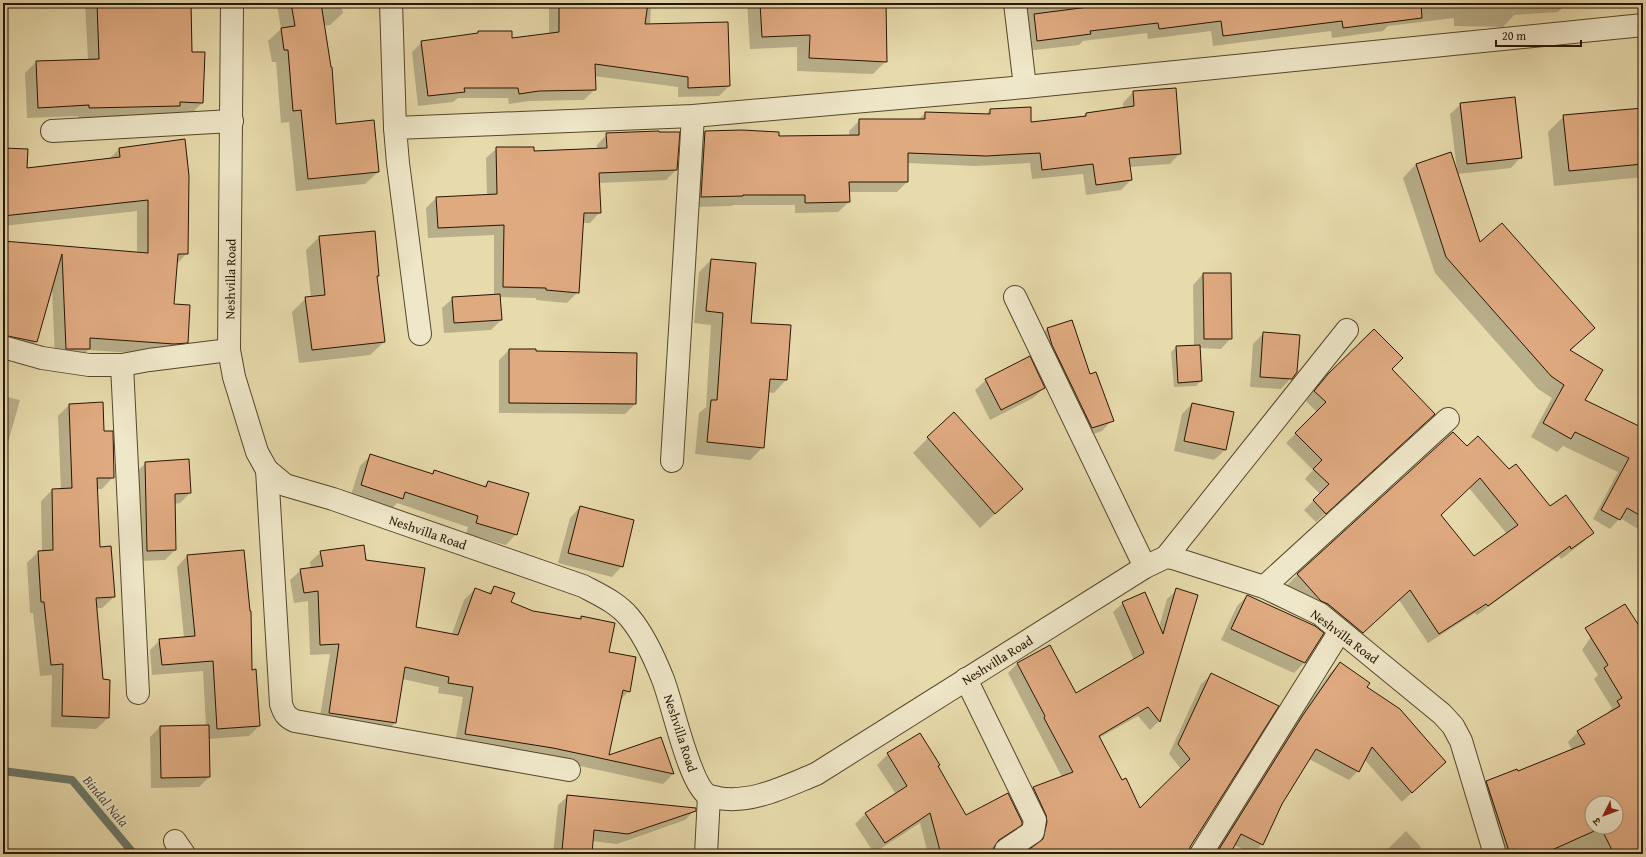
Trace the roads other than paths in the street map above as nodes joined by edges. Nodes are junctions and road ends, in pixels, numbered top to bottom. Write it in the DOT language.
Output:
graph roads {
  1 [pos="232,3"];
  2 [pos="392,3"];
  3 [pos="1015,3"];
  4 [pos="1643,25"];
  5 [pos="1025,87"];
  6 [pos="693,116"];
  7 [pos="232,121"];
  8 [pos="395,128"];
  9 [pos="52,131"];
  10 [pos="1015,297"];
  11 [pos="1347,330"];
  12 [pos="420,334"];
  13 [pos="3,347"];
  14 [pos="229,350"];
  15 [pos="122,365"];
  16 [pos="1448,420"];
  17 [pos="672,461"];
  18 [pos="267,470"];
  19 [pos="1166,558"];
  20 [pos="1145,567"];
  21 [pos="1264,586"];
  22 [pos="1340,631"];
  23 [pos="966,679"];
  24 [pos="138,693"];
  25 [pos="569,770"];
  26 [pos="709,796"];
  27 [pos="706,854"];
  28 [pos="1005,854"];
  29 [pos="1201,854"];
  30 [pos="1495,854"];
  1 -- 7 [label="street, Neshvilla Road"];
  2 -- 8 [label="street"];
  3 -- 5 [label="street"];
  4 -- 5 [label="street"];
  5 -- 6 [label="street"];
  6 -- 8 [label="street"];
  6 -- 17 [label="street"];
  7 -- 9 [label="street"];
  7 -- 14 [label="street, Neshvilla Road"];
  8 -- 12 [label="street"];
  10 -- 20 [label="street"];
  11 -- 19 [label="street"];
  13 -- 15 [label="street"];
  14 -- 15 [label="street"];
  14 -- 18 [label="street, Neshvilla Road"];
  15 -- 24 [label="street"];
  16 -- 21 [label="street"];
  18 -- 25 [label="street"];
  18 -- 26 [label="street, Neshvilla Road"];
  19 -- 20 [label="street, Neshvilla Road"];
  19 -- 21 [label="street, Neshvilla Road"];
  20 -- 23 [label="street, Neshvilla Road"];
  21 -- 22 [label="street, Neshvilla Road"];
  22 -- 29 [label="street"];
  22 -- 30 [label="street, Neshvilla Road"];
  23 -- 26 [label="street, Neshvilla Road"];
  23 -- 28 [label="street"];
  26 -- 27 [label="street"];
}
